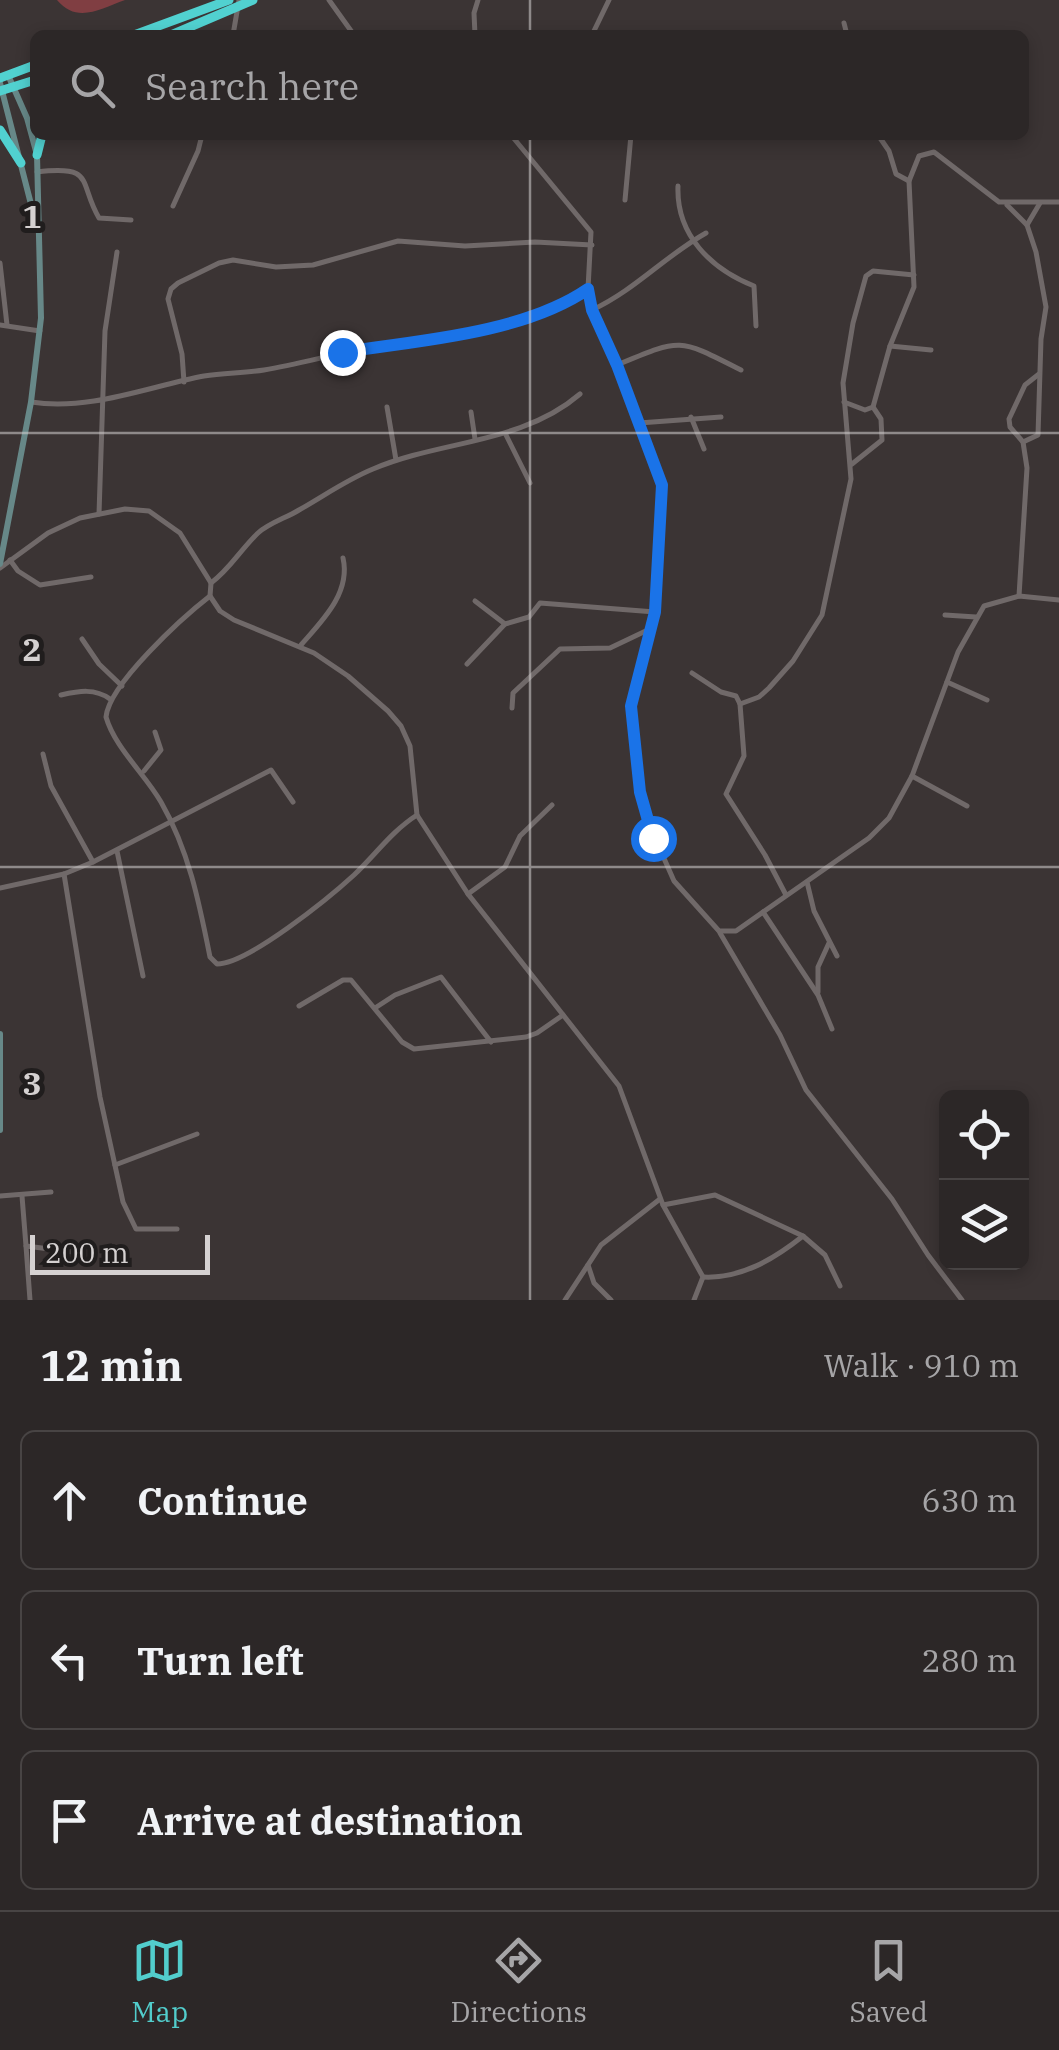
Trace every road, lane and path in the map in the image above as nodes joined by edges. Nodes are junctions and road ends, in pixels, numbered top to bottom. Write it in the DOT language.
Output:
graph roads {
  1 [pos="229,0"];
  2 [pos="253,0"];
  3 [pos="329,0"];
  4 [pos="478,0"];
  5 [pos="608,0"];
  6 [pos="240,3"];
  7 [pos="844,24"];
  8 [pos="148,30"];
  9 [pos="183,30"];
  10 [pos="234,30"];
  11 [pos="350,30"];
  12 [pos="475,30"];
  13 [pos="594,30"];
  14 [pos="845,30"];
  15 [pos="30,68"];
  16 [pos="30,82"];
  17 [pos="2,83"];
  18 [pos="14,87"];
  19 [pos="0,130"];
  20 [pos="30,134"];
  21 [pos="32,140"];
  22 [pos="41,140"];
  23 [pos="201,140"];
  24 [pos="514,140"];
  25 [pos="630,140"];
  26 [pos="881,140"];
  27 [pos="37,155"];
  28 [pos="21,163"];
  29 [pos="37,172"];
  30 [pos="909,181"];
  31 [pos="678,186"];
  32 [pos="624,200"];
  33 [pos="1059,202"];
  34 [pos="1005,203"];
  35 [pos="1040,203"];
  36 [pos="173,206"];
  37 [pos="132,220"];
  38 [pos="1027,225"];
  39 [pos="37,228"];
  40 [pos="706,233"];
  41 [pos="694,240"];
  42 [pos="592,244"];
  43 [pos="117,252"];
  44 [pos="0,263"];
  45 [pos="914,275"];
  46 [pos="588,289"];
  47 [pos="592,310"];
  48 [pos="4,325"];
  49 [pos="756,326"];
  50 [pos="40,331"];
  51 [pos="890,346"];
  52 [pos="931,350"];
  53 [pos="617,365"];
  54 [pos="741,370"];
  55 [pos="1039,374"];
  56 [pos="184,382"];
  57 [pos="580,394"];
  58 [pos="102,399"];
  59 [pos="32,402"];
  60 [pos="844,402"];
  61 [pos="387,407"];
  62 [pos="872,407"];
  63 [pos="472,412"];
  64 [pos="691,417"];
  65 [pos="720,418"];
  66 [pos="639,422"];
  67 [pos="506,435"];
  68 [pos="475,439"];
  69 [pos="1023,442"];
  70 [pos="704,449"];
  71 [pos="396,460"];
  72 [pos="852,464"];
  73 [pos="530,483"];
  74 [pos="99,514"];
  75 [pos="343,558"];
  76 [pos="10,560"];
  77 [pos="0,566"];
  78 [pos="91,577"];
  79 [pos="211,583"];
  80 [pos="210,596"];
  81 [pos="1019,596"];
  82 [pos="1059,600"];
  83 [pos="475,602"];
  84 [pos="655,612"];
  85 [pos="945,615"];
  86 [pos="976,617"];
  87 [pos="505,624"];
  88 [pos="652,628"];
  89 [pos="82,639"];
  90 [pos="301,645"];
  91 [pos="466,664"];
  92 [pos="692,673"];
  93 [pos="946,682"];
  94 [pos="122,686"];
  95 [pos="61,695"];
  96 [pos="111,700"];
  97 [pos="987,700"];
  98 [pos="740,704"];
  99 [pos="512,708"];
  100 [pos="155,732"];
  101 [pos="43,754"];
  102 [pos="143,772"];
  103 [pos="912,776"];
  104 [pos="293,802"];
  105 [pos="552,805"];
  106 [pos="967,806"];
  107 [pos="417,815"];
  108 [pos="172,824"];
  109 [pos="117,851"];
  110 [pos="93,862"];
  111 [pos="64,874"];
  112 [pos="807,882"];
  113 [pos="0,888"];
  114 [pos="468,894"];
  115 [pos="786,896"];
  116 [pos="763,912"];
  117 [pos="719,931"];
  118 [pos="829,944"];
  119 [pos="837,956"];
  120 [pos="144,976"];
  121 [pos="818,995"];
  122 [pos="299,1006"];
  123 [pos="375,1008"];
  124 [pos="564,1015"];
  125 [pos="832,1029"];
  126 [pos="0,1034"];
  127 [pos="492,1042"];
  128 [pos="0,1130"];
  129 [pos="197,1134"];
  130 [pos="115,1165"];
  131 [pos="52,1192"];
  132 [pos="0,1196"];
  133 [pos="22,1196"];
  134 [pos="662,1202"];
  135 [pos="177,1229"];
  136 [pos="803,1236"];
  137 [pos="26,1246"];
  138 [pos="74,1252"];
  139 [pos="588,1265"];
  140 [pos="703,1277"];
  141 [pos="840,1286"];
  142 [pos="30,1300"];
  143 [pos="565,1300"];
  144 [pos="611,1300"];
  145 [pos="694,1300"];
  146 [pos="962,1300"];
  1 -- 8 [label="highway"];
  2 -- 6 [label="highway"];
  3 -- 11 [label="street"];
  4 -- 12 [label="street"];
  5 -- 13 [label="street"];
  6 -- 9 [label="highway"];
  6 -- 10 [label="street"];
  7 -- 14 [label="street"];
  15 -- 17 [label="highway"];
  16 -- 18 [label="highway"];
  17 -- 18 [label="highway"];
  17 -- 28 [label="street"];
  18 -- 20 [label="street"];
  19 -- 28 [label="highway"];
  21 -- 27 [label="street"];
  22 -- 27 [label="highway"];
  23 -- 36 [label="street"];
  24 -- 42 [label="street"];
  25 -- 32 [label="street"];
  26 -- 30 [label="street"];
  27 -- 29 [label="street"];
  28 -- 39 [label="street"];
  29 -- 37 [label="street"];
  29 -- 39 [label="street"];
  30 -- 34 [label="street"];
  30 -- 45 [label="street"];
  31 -- 41 [label="street"];
  33 -- 35 [label="street"];
  34 -- 35 [label="street"];
  34 -- 38 [label="street"];
  35 -- 38 [label="street"];
  38 -- 55 [label="street"];
  39 -- 50 [label="street"];
  40 -- 41 [label="street"];
  41 -- 47 [label="street"];
  41 -- 49 [label="street"];
  42 -- 46 [label="street"];
  42 -- 56 [label="street"];
  43 -- 58 [label="street"];
  44 -- 48 [label="street"];
  45 -- 51 [label="street"];
  45 -- 60 [label="street"];
  46 -- 47 [label="street"];
  46 -- 56 [label="street"];
  47 -- 53 [label="street"];
  48 -- 50 [label="street"];
  50 -- 59 [label="street"];
  51 -- 52 [label="street"];
  51 -- 62 [label="street"];
  53 -- 54 [label="street"];
  53 -- 66 [label="street"];
  55 -- 69 [label="street"];
  55 -- 69 [label="street"];
  56 -- 58 [label="street"];
  57 -- 67 [label="street"];
  58 -- 59 [label="street"];
  58 -- 74 [label="street"];
  59 -- 77 [label="street"];
  60 -- 62 [label="street"];
  60 -- 72 [label="street"];
  61 -- 71 [label="street"];
  62 -- 72 [label="street"];
  63 -- 68 [label="street"];
  64 -- 65 [label="street"];
  64 -- 66 [label="street"];
  64 -- 70 [label="street"];
  66 -- 84 [label="street"];
  67 -- 68 [label="street"];
  67 -- 73 [label="street"];
  68 -- 71 [label="street"];
  69 -- 81 [label="street"];
  71 -- 79 [label="street"];
  72 -- 98 [label="street"];
  74 -- 76 [label="street"];
  74 -- 79 [label="street"];
  75 -- 90 [label="street"];
  76 -- 77 [label="street"];
  76 -- 78 [label="street"];
  79 -- 80 [label="street"];
  80 -- 90 [label="street"];
  80 -- 94 [label="street"];
  81 -- 82 [label="street"];
  81 -- 86 [label="street"];
  83 -- 87 [label="street"];
  84 -- 87 [label="street"];
  84 -- 88 [label="street"];
  85 -- 86 [label="street"];
  86 -- 93 [label="street"];
  87 -- 91 [label="street"];
  88 -- 99 [label="street"];
  88 -- 117 [label="street"];
  89 -- 94 [label="street"];
  90 -- 107 [label="street"];
  92 -- 98 [label="street"];
  93 -- 97 [label="street"];
  93 -- 103 [label="street"];
  94 -- 96 [label="street"];
  95 -- 96 [label="street"];
  96 -- 102 [label="street"];
  98 -- 115 [label="street"];
  100 -- 102 [label="street"];
  101 -- 110 [label="street"];
  102 -- 108 [label="street"];
  103 -- 106 [label="street"];
  103 -- 112 [label="street"];
  104 -- 108 [label="street"];
  105 -- 114 [label="street"];
  107 -- 108 [label="street"];
  107 -- 114 [label="street"];
  108 -- 109 [label="street"];
  109 -- 110 [label="street"];
  109 -- 120 [label="street"];
  110 -- 111 [label="street"];
  111 -- 113 [label="street"];
  111 -- 130 [label="street"];
  112 -- 115 [label="street"];
  112 -- 118 [label="street"];
  114 -- 124 [label="street"];
  115 -- 116 [label="street"];
  116 -- 117 [label="street"];
  116 -- 121 [label="street"];
  117 -- 146 [label="street"];
  118 -- 119 [label="street"];
  118 -- 121 [label="street"];
  121 -- 125 [label="street"];
  122 -- 123 [label="street"];
  123 -- 127 [label="street"];
  123 -- 127 [label="street"];
  124 -- 127 [label="street"];
  124 -- 134 [label="street"];
  126 -- 128 [label="street"];
  129 -- 130 [label="street"];
  130 -- 135 [label="street"];
  131 -- 133 [label="street"];
  132 -- 133 [label="street"];
  133 -- 137 [label="street"];
  134 -- 136 [label="street"];
  134 -- 139 [label="street"];
  134 -- 140 [label="street"];
  136 -- 140 [label="street"];
  136 -- 141 [label="street"];
  137 -- 138 [label="street"];
  137 -- 142 [label="street"];
  139 -- 143 [label="street"];
  139 -- 144 [label="street"];
  140 -- 145 [label="street"];
}
